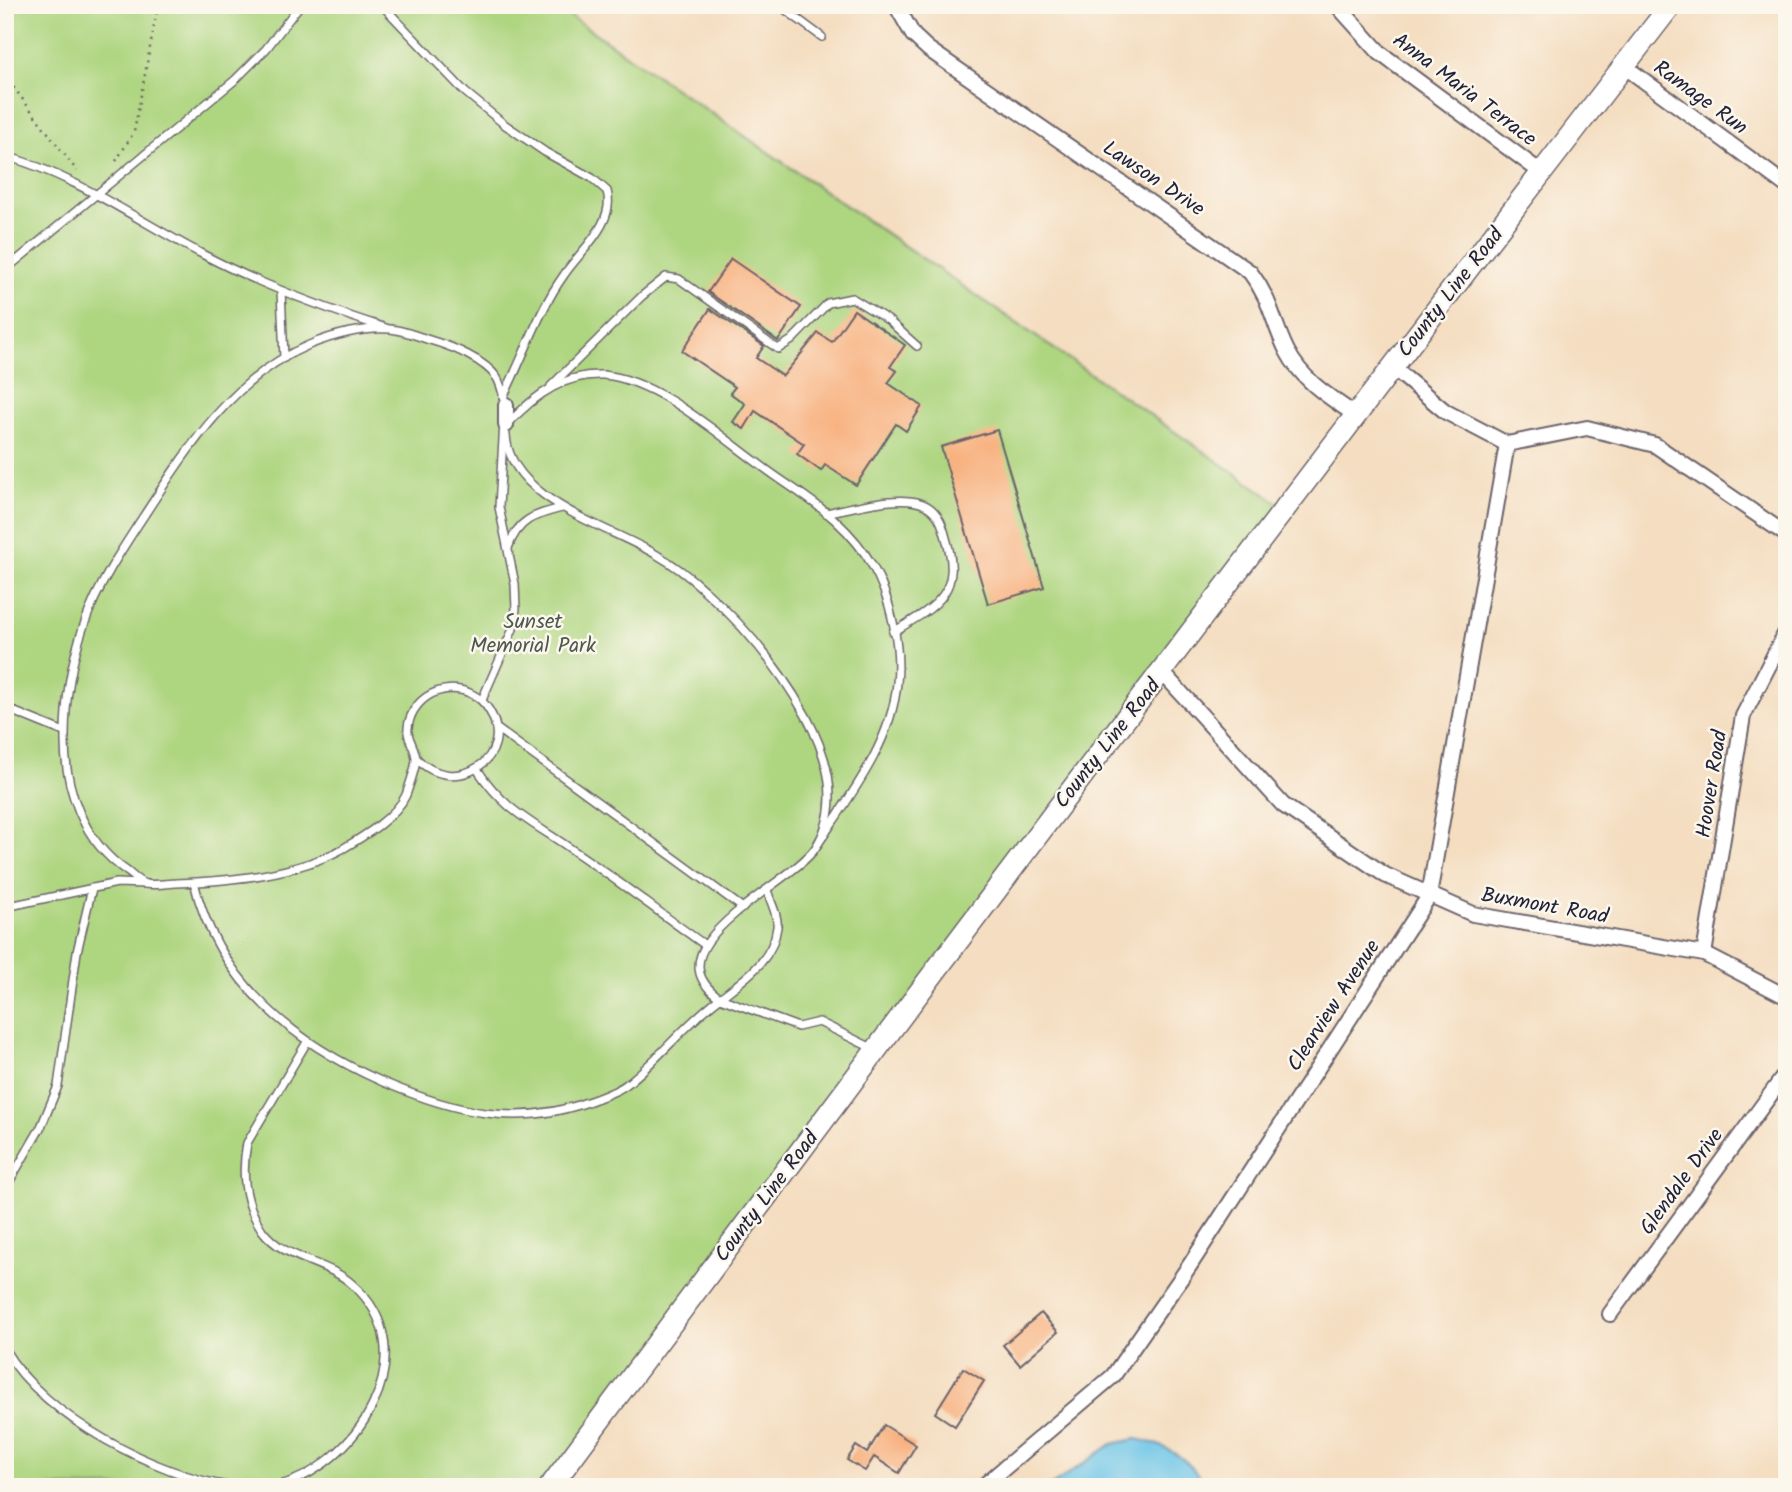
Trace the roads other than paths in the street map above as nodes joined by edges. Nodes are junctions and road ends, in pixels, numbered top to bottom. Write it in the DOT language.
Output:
graph roads {
  1 [pos="300,5"];
  2 [pos="382,5"];
  3 [pos="779,5"];
  4 [pos="896,5"];
  5 [pos="1337,5"];
  6 [pos="1671,5"];
  7 [pos="822,37"];
  8 [pos="1624,66"];
  9 [pos="5,156"];
  10 [pos="1542,173"];
  11 [pos="1787,186"];
  12 [pos="95,195"];
  13 [pos="5,271"];
  14 [pos="281,291"];
  15 [pos="390,329"];
  16 [pos="917,346"];
  17 [pos="284,358"];
  18 [pos="1391,366"];
  19 [pos="548,388"];
  20 [pos="505,401"];
  21 [pos="1354,414"];
  22 [pos="506,425"];
  23 [pos="1507,444"];
  24 [pos="562,508"];
  25 [pos="826,513"];
  26 [pos="1787,535"];
  27 [pos="508,548"];
  28 [pos="1787,630"];
  29 [pos="893,632"];
  30 [pos="1162,671"];
  31 [pos="482,700"];
  32 [pos="5,708"];
  33 [pos="495,728"];
  34 [pos="64,732"];
  35 [pos="416,758"];
  36 [pos="477,769"];
  37 [pos="818,844"];
  38 [pos="194,882"];
  39 [pos="146,884"];
  40 [pos="92,888"];
  41 [pos="767,890"];
  42 [pos="1429,896"];
  43 [pos="5,907"];
  44 [pos="743,908"];
  45 [pos="705,945"];
  46 [pos="1704,954"];
  47 [pos="1787,997"];
  48 [pos="720,998"];
  49 [pos="307,1042"];
  50 [pos="875,1049"];
  51 [pos="1787,1072"];
  52 [pos="5,1189"];
  53 [pos="1610,1314"];
  54 [pos="5,1350"];
  55 [pos="233,1487"];
  56 [pos="272,1487"];
  57 [pos="550,1487"];
  58 [pos="982,1487"];
  1 -- 12 [label="lane"];
  2 -- 20 [label="lane"];
  3 -- 7 [label="lane"];
  4 -- 21 [label="street, Lawson Drive"];
  5 -- 10 [label="street, Anna Maria Terrace"];
  6 -- 8 [label="main road, County Line Road"];
  8 -- 10 [label="main road, County Line Road"];
  8 -- 11 [label="street, Ramage Run"];
  9 -- 12 [label="lane"];
  10 -- 18 [label="main road, County Line Road"];
  12 -- 13 [label="lane"];
  12 -- 14 [label="lane"];
  14 -- 15 [label="lane"];
  14 -- 17 [label="lane"];
  15 -- 17 [label="lane"];
  15 -- 20 [label="lane"];
  16 -- 19 [label="lane"];
  17 -- 34 [label="lane"];
  18 -- 21 [label="main road, County Line Road"];
  18 -- 23 [label="street"];
  19 -- 22 [label="lane"];
  19 -- 25 [label="lane"];
  20 -- 22 [label="street"];
  20 -- 27 [label="lane"];
  21 -- 30 [label="main road, County Line Road"];
  22 -- 24 [label="lane"];
  23 -- 26 [label="street"];
  23 -- 42 [label="street, Clearview Avenue"];
  24 -- 27 [label="lane"];
  24 -- 37 [label="lane"];
  25 -- 29 [label="lane"];
  25 -- 29 [label="lane"];
  27 -- 31 [label="lane"];
  28 -- 46 [label="street, Hoover Road"];
  29 -- 37 [label="lane"];
  30 -- 42 [label="street, Buxmont Road"];
  30 -- 50 [label="main road, County Line Road"];
  31 -- 33 [label="lane"];
  31 -- 35 [label="lane"];
  32 -- 34 [label="lane"];
  33 -- 36 [label="lane"];
  33 -- 44 [label="lane"];
  34 -- 39 [label="lane"];
  35 -- 36 [label="lane"];
  35 -- 38 [label="lane"];
  36 -- 45 [label="lane"];
  37 -- 41 [label="lane"];
  38 -- 39 [label="lane"];
  38 -- 49 [label="lane"];
  39 -- 40 [label="lane"];
  40 -- 43 [label="lane"];
  40 -- 52 [label="lane"];
  41 -- 44 [label="lane"];
  41 -- 48 [label="lane"];
  42 -- 46 [label="street, Buxmont Road"];
  42 -- 58 [label="street, Clearview Avenue"];
  44 -- 45 [label="lane"];
  45 -- 48 [label="lane"];
  46 -- 47 [label="street, Buxmont Road"];
  48 -- 49 [label="lane"];
  48 -- 50 [label="lane"];
  49 -- 56 [label="lane"];
  50 -- 57 [label="main road, County Line Road"];
  51 -- 53 [label="street, Glendale Drive"];
  54 -- 55 [label="lane"];
}
